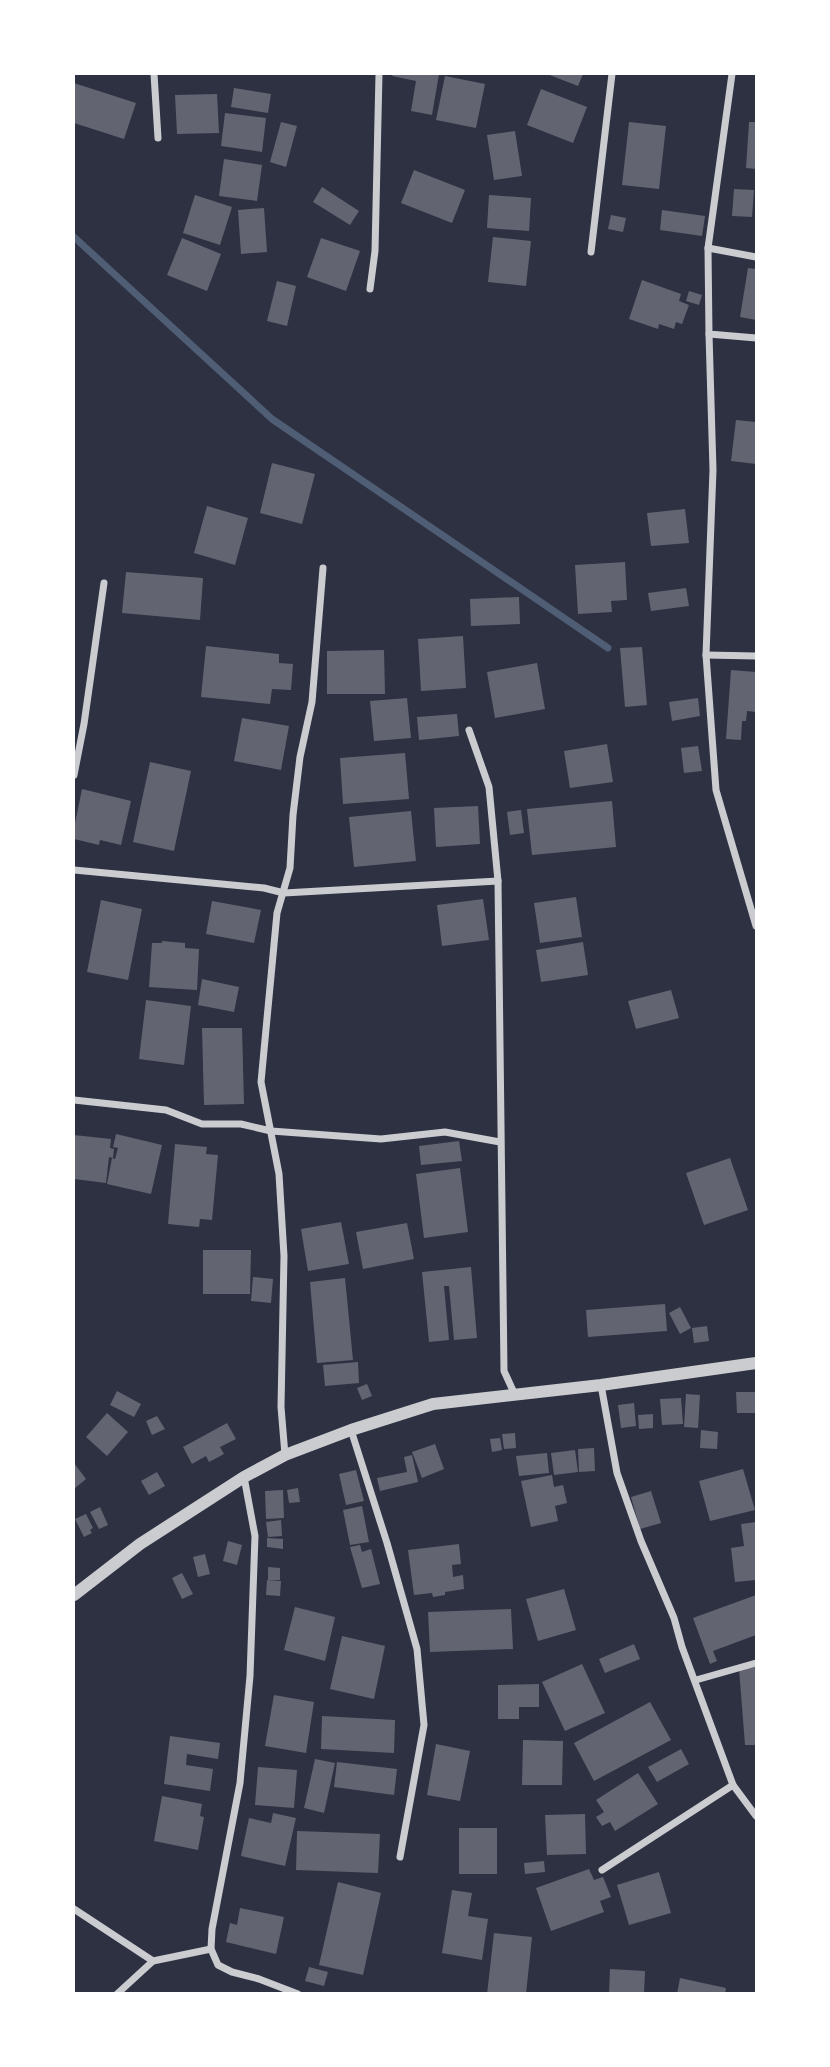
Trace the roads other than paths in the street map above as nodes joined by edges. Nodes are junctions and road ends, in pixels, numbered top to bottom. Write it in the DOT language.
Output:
graph roads {
  1 [pos="154,74"];
  2 [pos="379,74"];
  3 [pos="612,74"];
  4 [pos="732,74"];
  5 [pos="158,138"];
  6 [pos="708,248"];
  7 [pos="591,252"];
  8 [pos="757,257"];
  9 [pos="370,289"];
  10 [pos="709,334"];
  11 [pos="757,338"];
  12 [pos="323,568"];
  13 [pos="104,583"];
  14 [pos="706,655"];
  15 [pos="757,656"];
  16 [pos="469,730"];
  17 [pos="74,775"];
  18 [pos="74,870"];
  19 [pos="498,881"];
  20 [pos="284,893"];
  21 [pos="757,926"];
  22 [pos="74,1100"];
  23 [pos="271,1131"];
  24 [pos="500,1142"];
  25 [pos="757,1363"];
  26 [pos="601,1385"];
  27 [pos="515,1395"];
  28 [pos="351,1430"];
  29 [pos="285,1455"];
  30 [pos="244,1477"];
  31 [pos="74,1595"];
  32 [pos="757,1663"];
  33 [pos="696,1680"];
  34 [pos="733,1785"];
  35 [pos="757,1816"];
  36 [pos="400,1857"];
  37 [pos="602,1870"];
  38 [pos="74,1909"];
  39 [pos="211,1949"];
  40 [pos="153,1961"];
  41 [pos="117,1993"];
  42 [pos="298,1993"];
  1 -- 5 [label="street"];
  2 -- 9 [label="street"];
  3 -- 7 [label="street"];
  4 -- 6 [label="street"];
  6 -- 8 [label="street"];
  6 -- 10 [label="street"];
  10 -- 11 [label="street"];
  10 -- 14 [label="street"];
  12 -- 20 [label="street"];
  13 -- 17 [label="street"];
  14 -- 15 [label="street"];
  14 -- 21 [label="street"];
  16 -- 19 [label="street"];
  18 -- 20 [label="street"];
  19 -- 20 [label="street"];
  19 -- 24 [label="street"];
  20 -- 23 [label="street"];
  22 -- 23 [label="street"];
  23 -- 24 [label="street"];
  23 -- 29 [label="street"];
  24 -- 27 [label="street"];
  25 -- 26 [label="street"];
  26 -- 27 [label="street"];
  26 -- 33 [label="street"];
  27 -- 28 [label="street"];
  28 -- 29 [label="street"];
  28 -- 36 [label="street"];
  29 -- 30 [label="street"];
  30 -- 31 [label="street"];
  30 -- 39 [label="street"];
  32 -- 33 [label="street"];
  33 -- 34 [label="street"];
  34 -- 35 [label="street"];
  34 -- 37 [label="street"];
  38 -- 40 [label="street"];
  39 -- 40 [label="street"];
  39 -- 42 [label="street"];
  40 -- 41 [label="street"];
}
